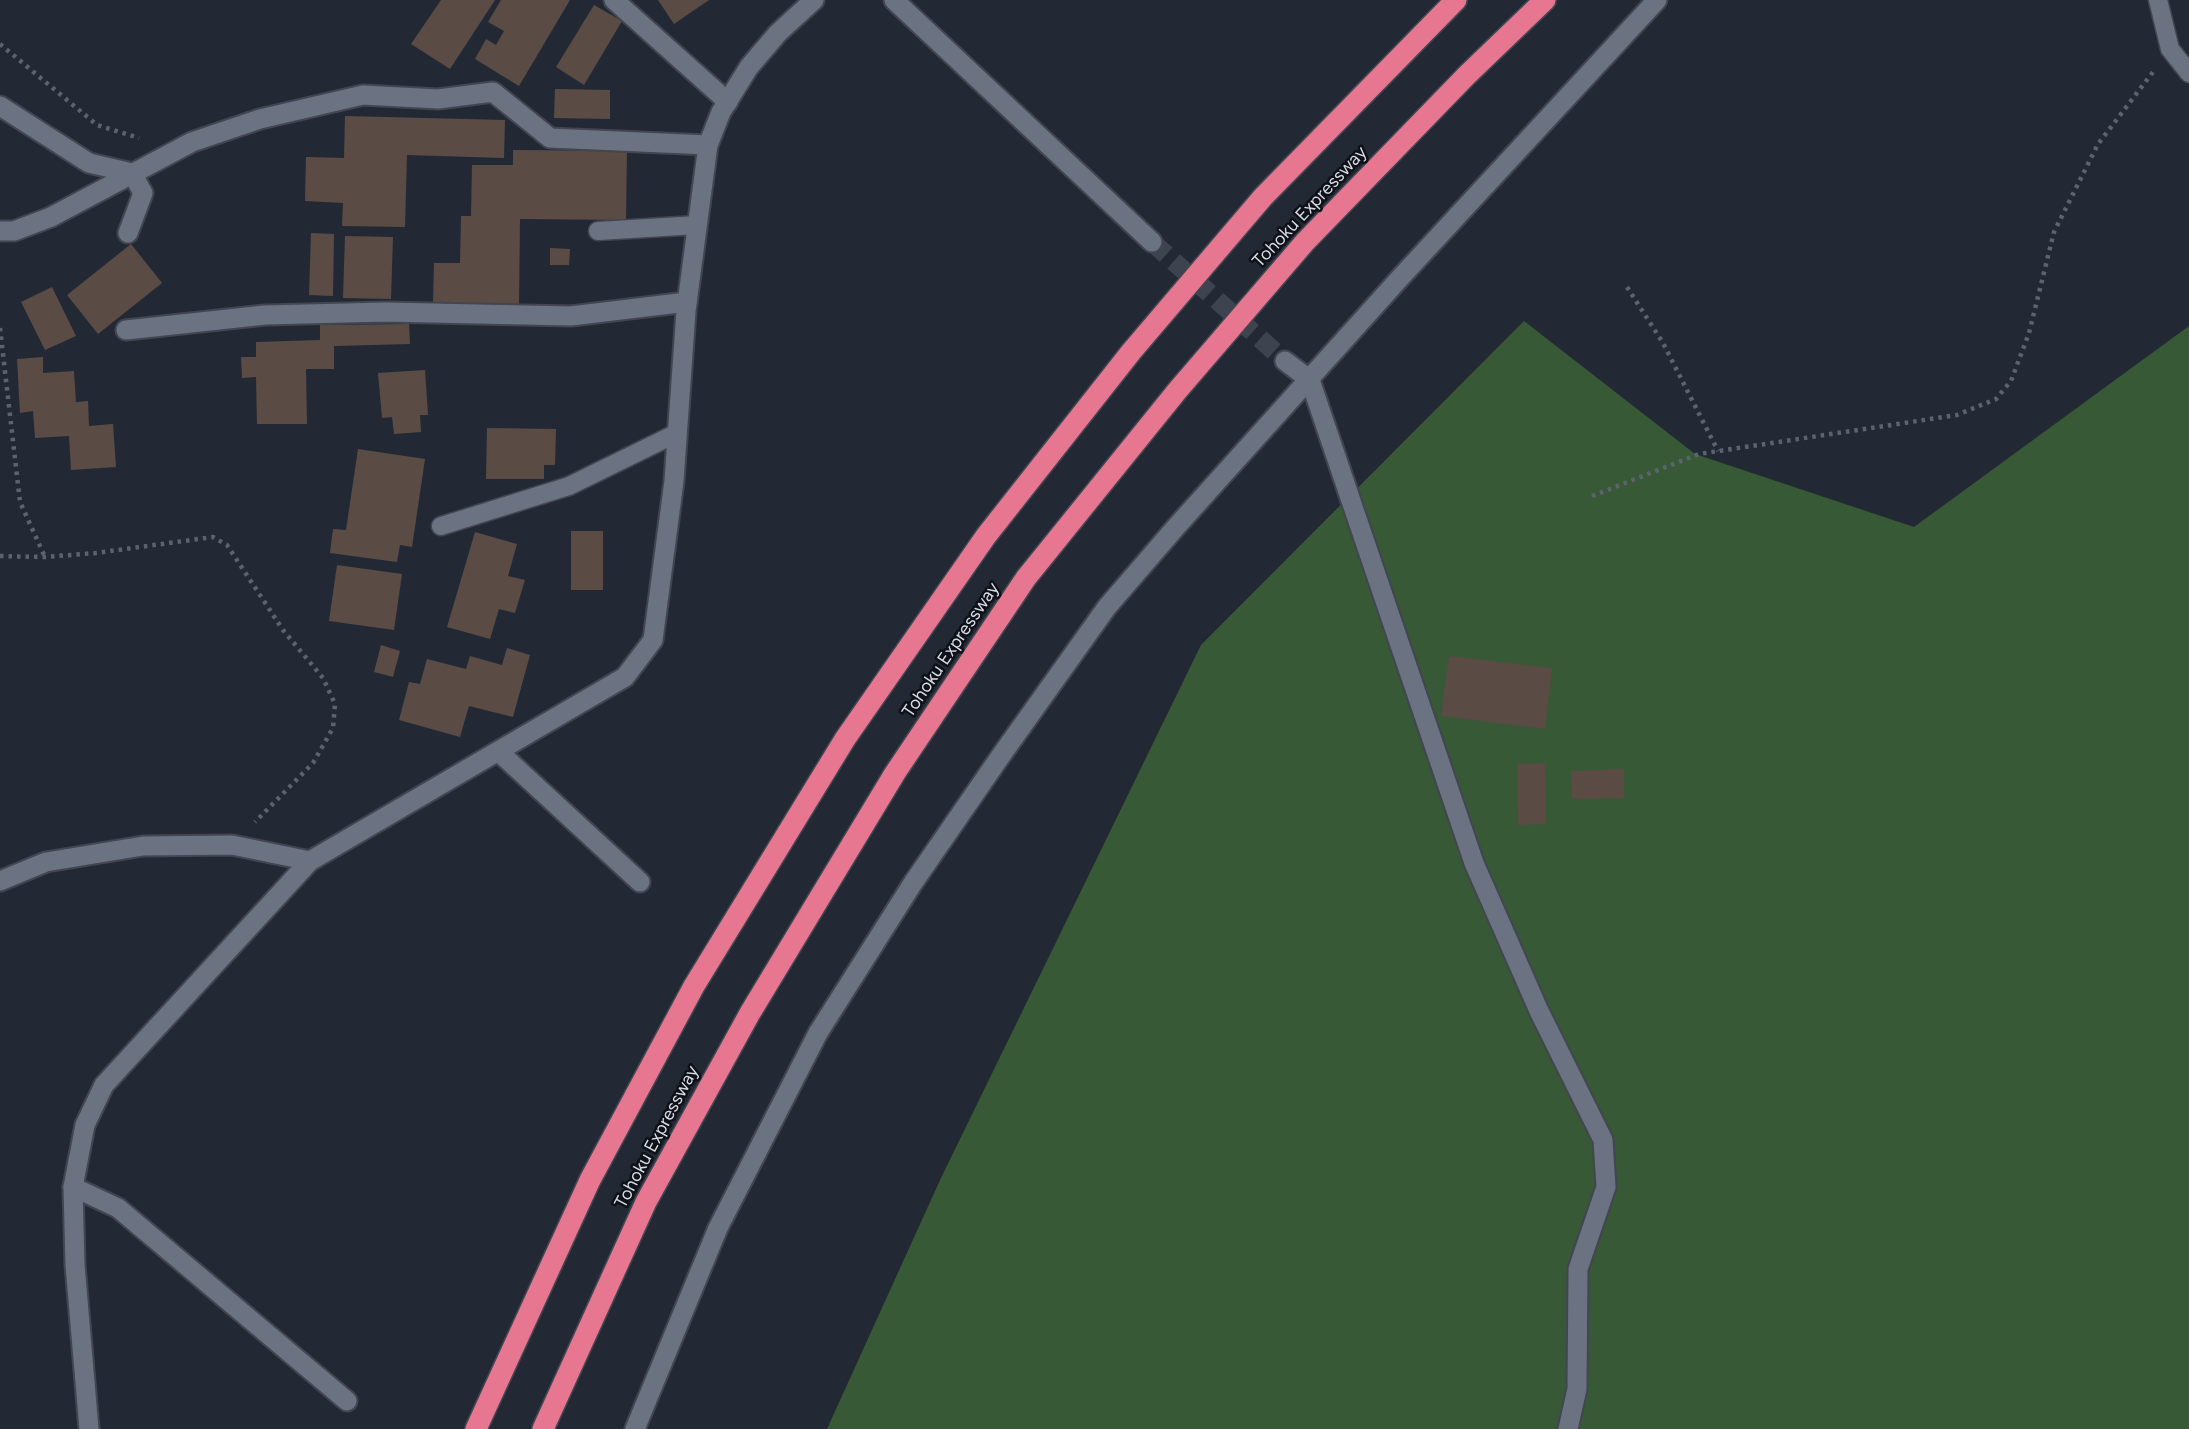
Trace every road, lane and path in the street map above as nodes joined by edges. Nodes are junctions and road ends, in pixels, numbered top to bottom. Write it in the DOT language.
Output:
graph roads {
  1 [pos="614,0"];
  2 [pos="814,0"];
  3 [pos="894,0"];
  4 [pos="1456,0"];
  5 [pos="1545,0"];
  6 [pos="1657,0"];
  7 [pos="2158,0"];
  8 [pos="0,44"];
  9 [pos="2171,49"];
  10 [pos="2189,73"];
  11 [pos="728,102"];
  12 [pos="0,106"];
  13 [pos="9,119"];
  14 [pos="708,145"];
  15 [pos="178,150"];
  16 [pos="132,173"];
  17 [pos="697,225"];
  18 [pos="0,231"];
  19 [pos="598,231"];
  20 [pos="128,233"];
  21 [pos="1152,242"];
  22 [pos="1627,287"];
  23 [pos="687,302"];
  24 [pos="0,328"];
  25 [pos="126,330"];
  26 [pos="1285,361"];
  27 [pos="1310,380"];
  28 [pos="677,433"];
  29 [pos="1718,451"];
  30 [pos="1592,496"];
  31 [pos="441,526"];
  32 [pos="0,556"];
  33 [pos="45,557"];
  34 [pos="499,752"];
  35 [pos="232,845"];
  36 [pos="310,861"];
  37 [pos="0,881"];
  38 [pos="640,882"];
  39 [pos="73,1187"];
  40 [pos="347,1401"];
  41 [pos="89,1429"];
  42 [pos="477,1429"];
  43 [pos="543,1429"];
  44 [pos="635,1429"];
  45 [pos="1568,1429"];
  1 -- 11 [label="street"];
  2 -- 11 [label="street"];
  3 -- 21 [label="street"];
  4 -- 42 [label="highway, Tohoku Expressway"];
  5 -- 43 [label="highway, Tohoku Expressway"];
  6 -- 27 [label="street"];
  7 -- 9 [label="lane"];
  8 -- 15 [label="path"];
  9 -- 10 [label="lane"];
  9 -- 29 [label="path"];
  11 -- 14 [label="street"];
  12 -- 13 [label="street"];
  13 -- 16 [label="street"];
  14 -- 15 [label="street"];
  14 -- 17 [label="street"];
  15 -- 16 [label="street"];
  16 -- 18 [label="street"];
  16 -- 20 [label="street"];
  17 -- 19 [label="lane"];
  17 -- 23 [label="street"];
  22 -- 29 [label="path"];
  23 -- 25 [label="street"];
  23 -- 28 [label="street"];
  24 -- 33 [label="path"];
  26 -- 27 [label="street"];
  27 -- 44 [label="street"];
  27 -- 45 [label="street"];
  28 -- 31 [label="lane"];
  28 -- 34 [label="street"];
  29 -- 30 [label="path"];
  32 -- 33 [label="path"];
  33 -- 35 [label="path"];
  34 -- 36 [label="street"];
  34 -- 38 [label="street"];
  35 -- 36 [label="street"];
  35 -- 37 [label="street"];
  36 -- 39 [label="street"];
  39 -- 40 [label="street"];
  39 -- 41 [label="street"];
}
